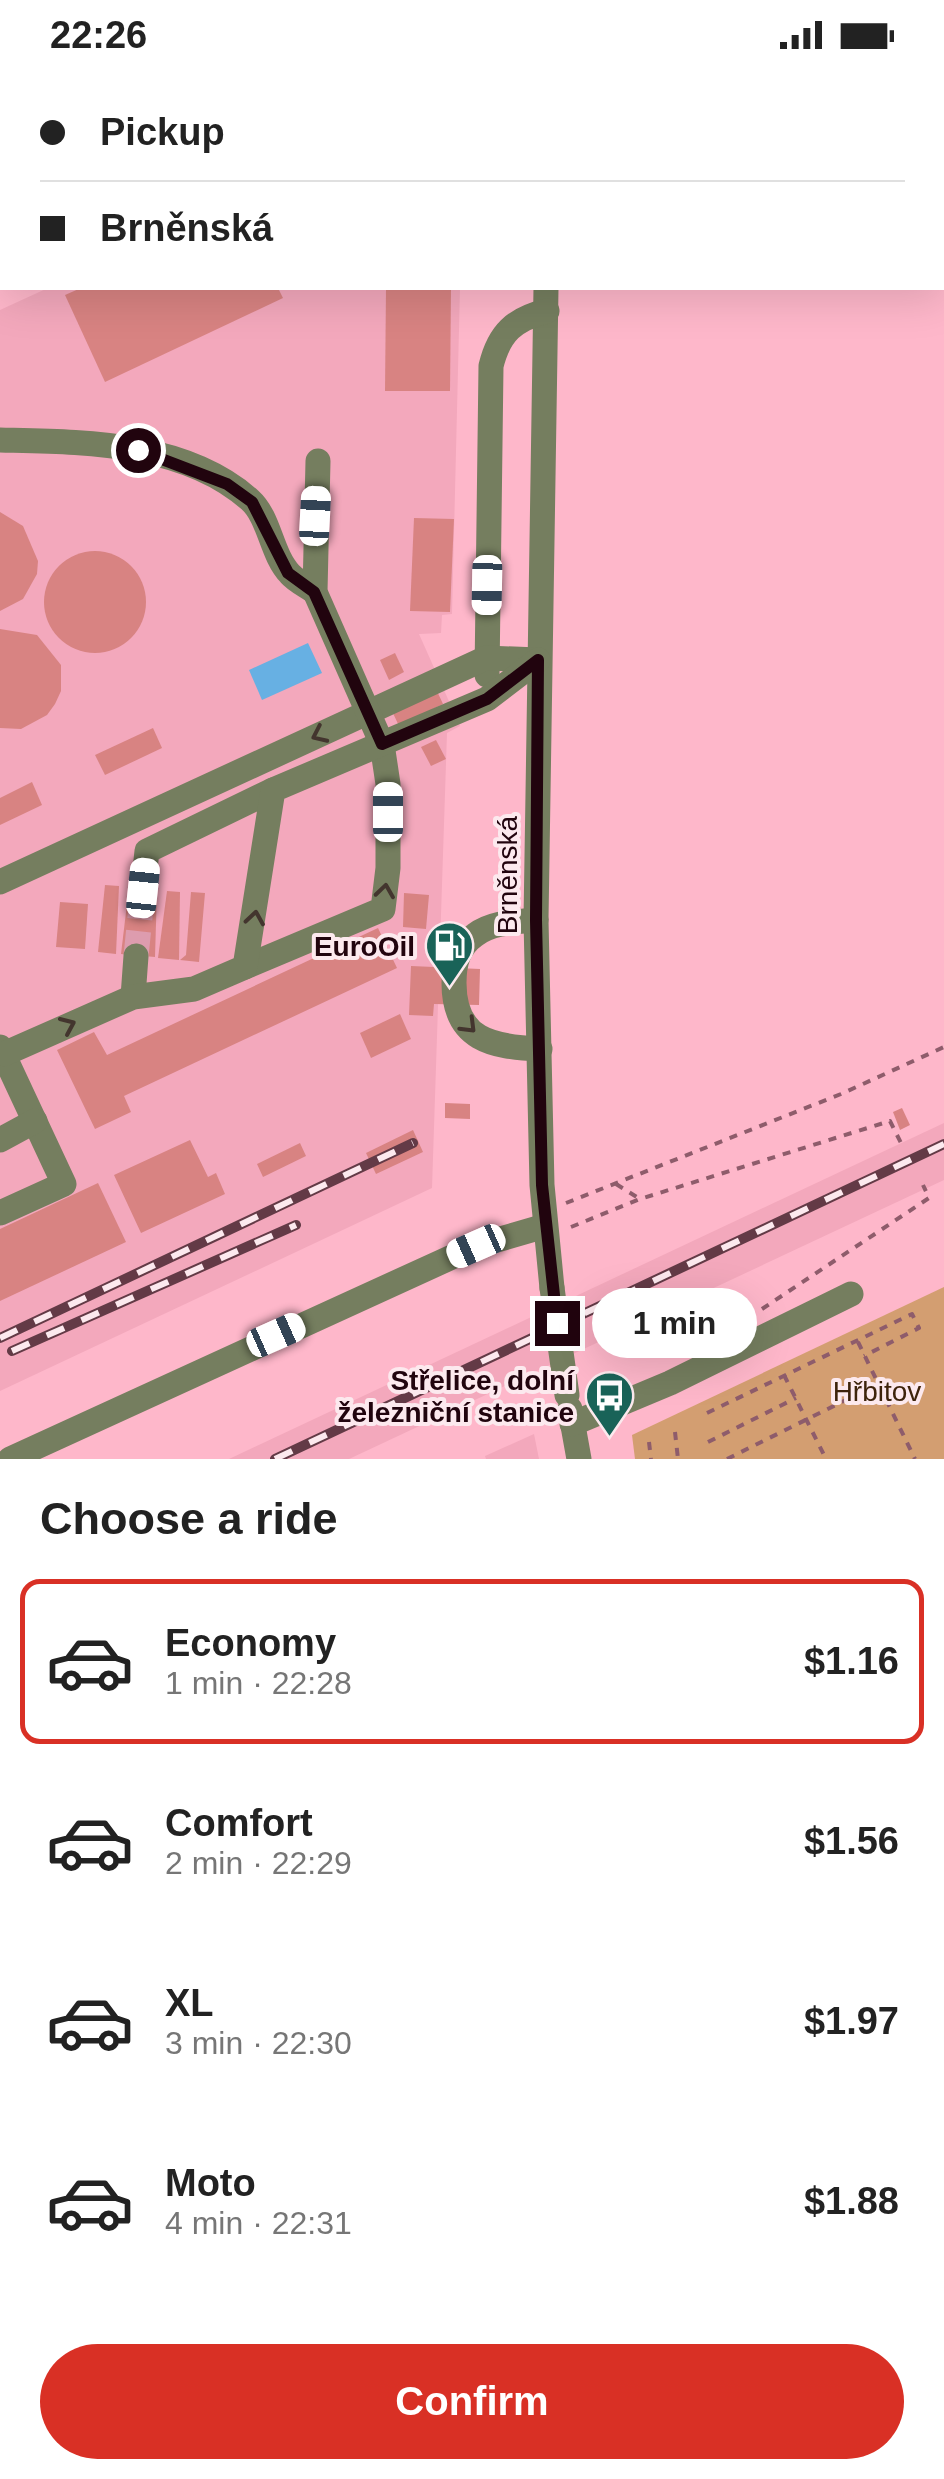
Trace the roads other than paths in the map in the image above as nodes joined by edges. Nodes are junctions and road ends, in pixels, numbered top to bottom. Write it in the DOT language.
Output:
graph roads {
  1 [pos="546,300"];
  2 [pos="0,440"];
  3 [pos="318,461"];
  4 [pos="314,592"];
  5 [pos="486,658"];
  6 [pos="538,660"];
  7 [pos="487,699"];
  8 [pos="368,712"];
  9 [pos="382,744"];
  10 [pos="274,790"];
  11 [pos="0,882"];
  12 [pos="143,888"];
  13 [pos="536,920"];
  14 [pos="136,956"];
  15 [pos="245,966"];
  16 [pos="133,996"];
  17 [pos="540,1048"];
  18 [pos="2,1051"];
  19 [pos="35,1120"];
  20 [pos="0,1140"];
  21 [pos="0,1213"];
  22 [pos="552,1223"];
  23 [pos="851,1294"];
  24 [pos="572,1424"];
  25 [pos="10,1459"];
  26 [pos="580,1459"];
  1 -- 5 [label="street"];
  1 -- 6 [label="street, Brněnská"];
  2 -- 4 [label="street"];
  3 -- 4 [label="street"];
  4 -- 8 [label="street"];
  5 -- 6 [label="street"];
  5 -- 7 [label="street"];
  5 -- 8 [label="street"];
  6 -- 7 [label="street"];
  6 -- 13 [label="street, Brněnská"];
  7 -- 9 [label="street"];
  8 -- 9 [label="street"];
  8 -- 11 [label="street, one-way"];
  9 -- 10 [label="street"];
  15 -- 9 [label="street, one-way"];
  10 -- 12 [label="street"];
  15 -- 10 [label="street, one-way"];
  13 -- 17 [label="street, Brněnská"];
  13 -- 17 [label="street, one-way"];
  14 -- 16 [label="street"];
  15 -- 16 [label="street"];
  18 -- 16 [label="street, one-way"];
  17 -- 22 [label="street, Brněnská"];
  18 -- 19 [label="street"];
  19 -- 20 [label="street"];
  19 -- 21 [label="street"];
  22 -- 24 [label="street, Brněnská, bridge"];
  22 -- 25 [label="street"];
  23 -- 24 [label="street"];
  24 -- 26 [label="street, Brněnská"];
}
